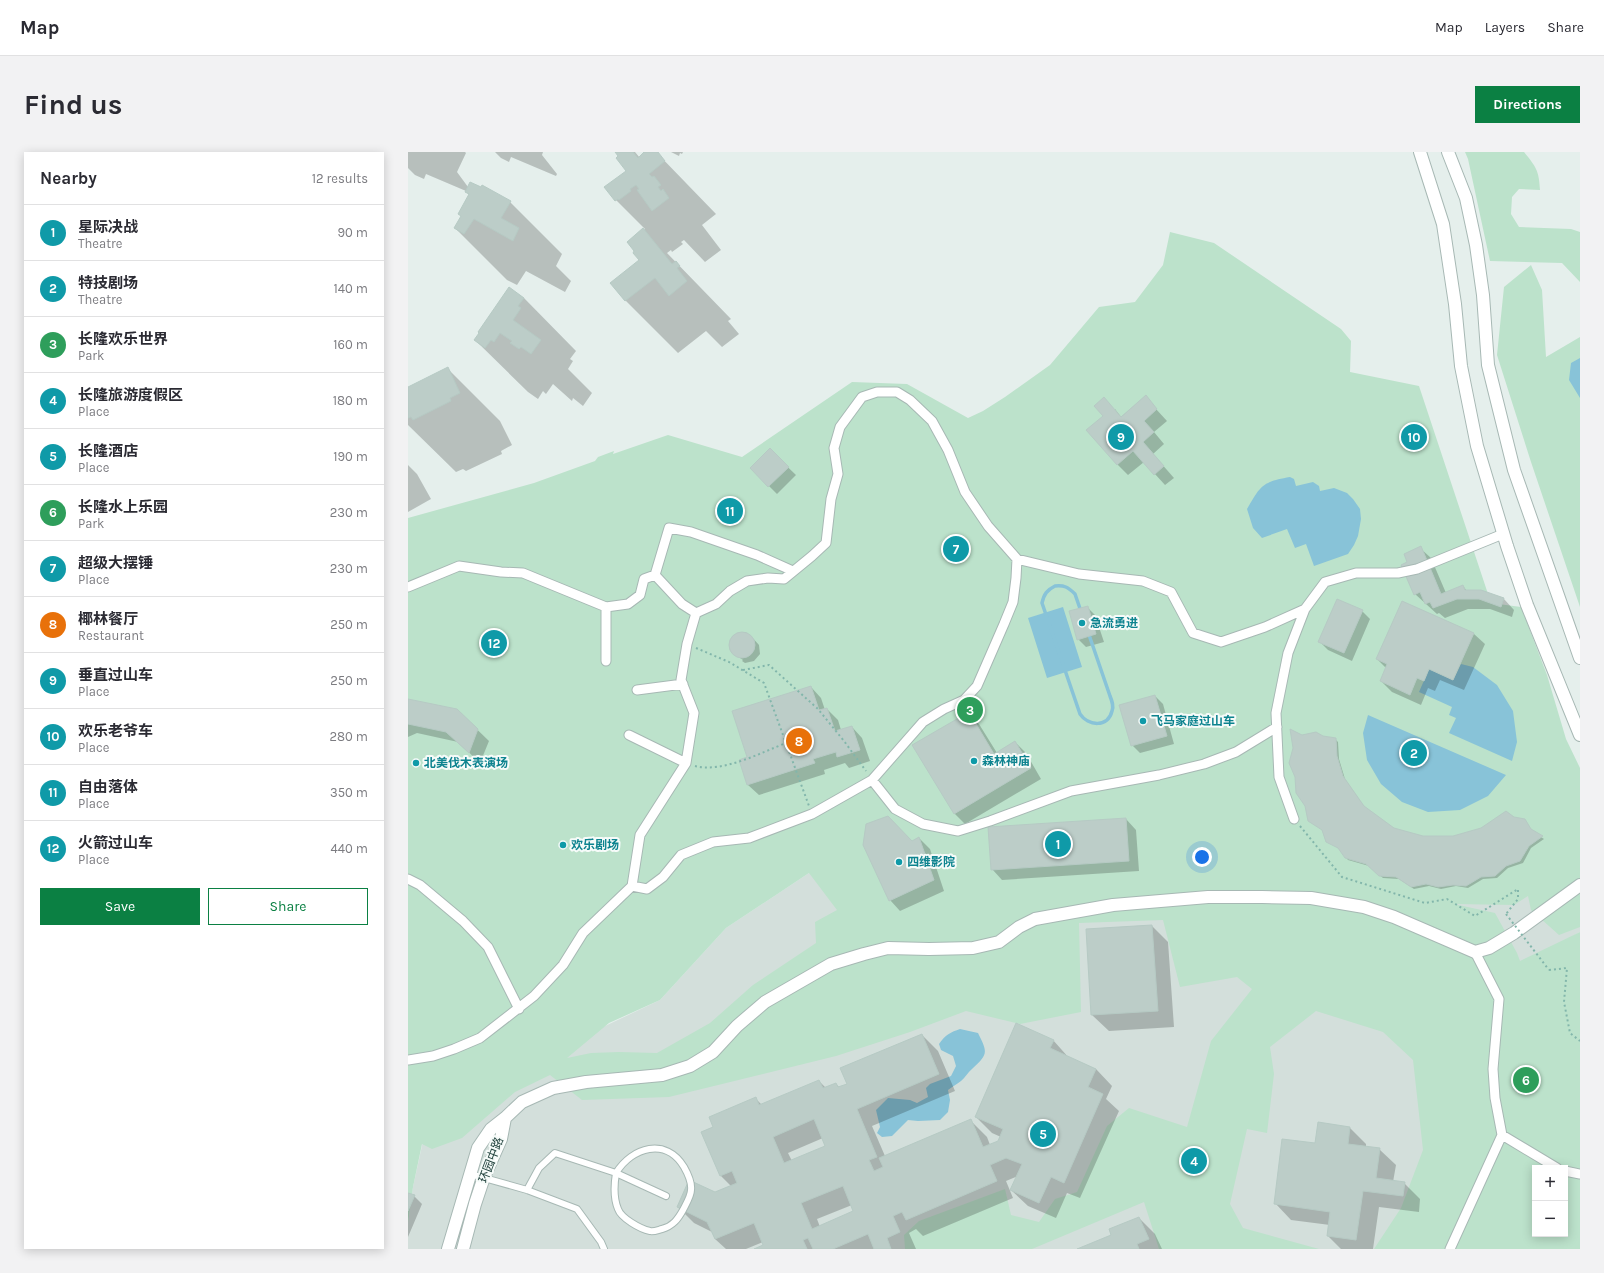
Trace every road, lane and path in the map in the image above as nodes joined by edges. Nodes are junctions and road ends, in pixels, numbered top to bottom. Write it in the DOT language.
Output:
graph roads {
  1 [pos="1420,152"];
  2 [pos="1448,152"];
  3 [pos="1503,534"];
  4 [pos="1017,559"];
  5 [pos="793,571"];
  6 [pos="655,575"];
  7 [pos="408,587"];
  8 [pos="606,607"];
  9 [pos="1305,609"];
  10 [pos="696,613"];
  11 [pos="687,644"];
  12 [pos="1580,658"];
  13 [pos="606,662"];
  14 [pos="742,670"];
  15 [pos="683,684"];
  16 [pos="637,690"];
  17 [pos="1277,727"];
  18 [pos="629,735"];
  19 [pos="1580,735"];
  20 [pos="786,744"];
  21 [pos="686,763"];
  22 [pos="872,780"];
  23 [pos="812,814"];
  24 [pos="1294,819"];
  25 [pos="408,879"];
  26 [pos="632,886"];
  27 [pos="1580,886"];
  28 [pos="1475,952"];
  29 [pos="519,1009"];
  30 [pos="1580,1040"];
  31 [pos="408,1060"];
  32 [pos="505,1118"];
  33 [pos="1502,1135"];
  34 [pos="1552,1165"];
  35 [pos="1568,1172"];
  36 [pos="616,1173"];
  37 [pos="470,1174"];
  38 [pos="1580,1174"];
  39 [pos="484,1177"];
  40 [pos="527,1190"];
  41 [pos="666,1196"];
  42 [pos="448,1249"];
  43 [pos="462,1249"];
  44 [pos="604,1249"];
  45 [pos="1450,1249"];
  1 -- 3 [label="street"];
  2 -- 12 [label="street"];
  3 -- 9 [label="street"];
  3 -- 19 [label="street"];
  4 -- 5 [label="street"];
  4 -- 9 [label="street"];
  4 -- 22 [label="street"];
  5 -- 6 [label="street"];
  5 -- 10 [label="street"];
  6 -- 8 [label="street"];
  6 -- 10 [label="street"];
  7 -- 8 [label="street"];
  8 -- 13 [label="street"];
  9 -- 17 [label="street"];
  10 -- 11 [label="street"];
  11 -- 14 [label="path"];
  11 -- 15 [label="street"];
  14 -- 20 [label="path"];
  14 -- 22 [label="path"];
  15 -- 16 [label="street"];
  15 -- 21 [label="street"];
  17 -- 22 [label="street"];
  17 -- 24 [label="street"];
  18 -- 21 [label="street"];
  20 -- 21 [label="path"];
  20 -- 23 [label="path"];
  21 -- 26 [label="street"];
  22 -- 23 [label="street"];
  23 -- 26 [label="street"];
  24 -- 30 [label="path, bridge"];
  25 -- 29 [label="street"];
  26 -- 29 [label="street"];
  27 -- 28 [label="street"];
  28 -- 32 [label="street"];
  28 -- 33 [label="street"];
  29 -- 31 [label="street"];
  32 -- 37 [label="street, 环园中路"];
  32 -- 39 [label="street, 环园中路"];
  33 -- 34 [label="street"];
  33 -- 45 [label="street"];
  35 -- 38 [label="street"];
  36 -- 36 [label="lane"];
  36 -- 40 [label="lane"];
  36 -- 41 [label="lane"];
  37 -- 39 [label="lane"];
  37 -- 42 [label="street, 环园中路"];
  39 -- 40 [label="lane"];
  39 -- 43 [label="street, 环园中路"];
  40 -- 44 [label="lane"];
}
